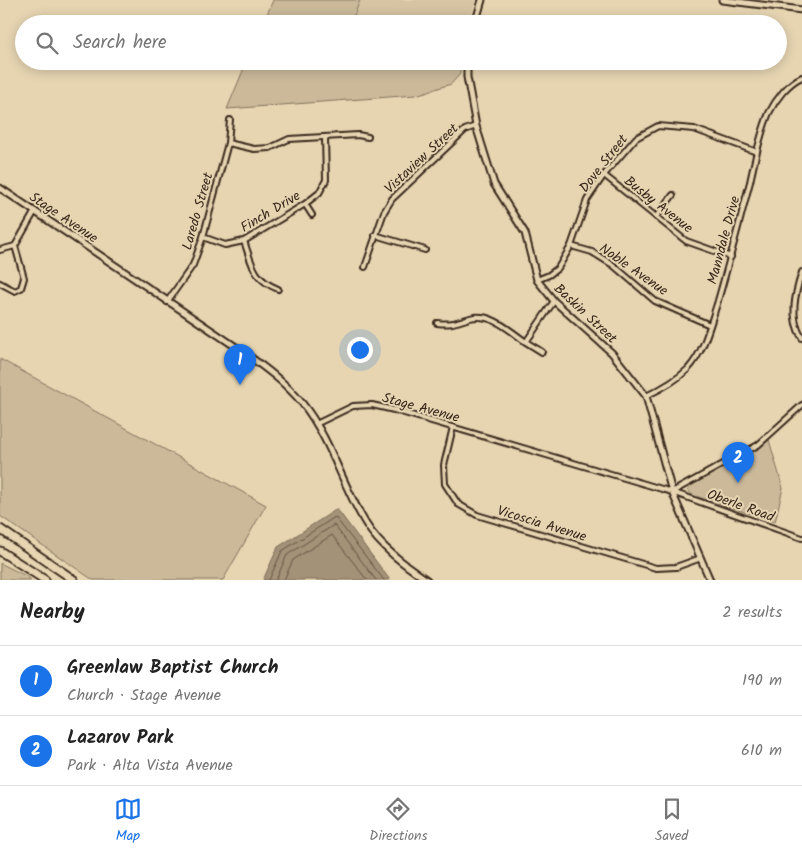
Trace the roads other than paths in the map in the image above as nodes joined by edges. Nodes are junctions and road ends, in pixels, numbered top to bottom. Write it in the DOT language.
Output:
graph roads {
  1 [pos="482,0"];
  2 [pos="722,0"];
  3 [pos="802,10"];
  4 [pos="478,15"];
  5 [pos="467,70"];
  6 [pos="802,77"];
  7 [pos="230,120"];
  8 [pos="476,126"];
  9 [pos="325,137"];
  10 [pos="368,137"];
  11 [pos="228,143"];
  12 [pos="757,152"];
  13 [pos="604,175"];
  14 [pos="0,188"];
  15 [pos="673,195"];
  16 [pos="305,204"];
  17 [pos="35,211"];
  18 [pos="312,215"];
  19 [pos="656,217"];
  20 [pos="375,235"];
  21 [pos="203,237"];
  22 [pos="244,241"];
  23 [pos="15,246"];
  24 [pos="571,246"];
  25 [pos="0,250"];
  26 [pos="425,250"];
  27 [pos="730,257"];
  28 [pos="365,266"];
  29 [pos="802,272"];
  30 [pos="537,280"];
  31 [pos="0,283"];
  32 [pos="278,289"];
  33 [pos="167,302"];
  34 [pos="554,302"];
  35 [pos="436,323"];
  36 [pos="710,325"];
  37 [pos="802,338"];
  38 [pos="526,342"];
  39 [pos="542,352"];
  40 [pos="646,396"];
  41 [pos="802,405"];
  42 [pos="316,424"];
  43 [pos="453,427"];
  44 [pos="672,492"];
  45 [pos="0,529"];
  46 [pos="802,538"];
  47 [pos="0,551"];
  48 [pos="701,558"];
  49 [pos="44,580"];
  50 [pos="74,580"];
  51 [pos="427,580"];
  52 [pos="710,580"];
  1 -- 4 [label="main road"];
  2 -- 3 [label="main road"];
  5 -- 8 [label="main road, Baskin Street"];
  6 -- 12 [label="street, Manndale Drive"];
  7 -- 11 [label="street, Laredo Street"];
  8 -- 20 [label="street, Vistaview Street"];
  8 -- 30 [label="main road, Baskin Street"];
  9 -- 10 [label="street"];
  9 -- 11 [label="street"];
  9 -- 16 [label="street, Finch Drive"];
  11 -- 21 [label="street, Laredo Street"];
  12 -- 13 [label="street, Dove Street"];
  12 -- 27 [label="street, Manndale Drive"];
  13 -- 19 [label="street, Busby Avenue"];
  13 -- 24 [label="street, Dove Street"];
  14 -- 17 [label="main road, Stage Avenue"];
  15 -- 19 [label="street"];
  16 -- 18 [label="street"];
  16 -- 22 [label="street, Finch Drive"];
  17 -- 23 [label="street"];
  17 -- 33 [label="main road, Stage Avenue"];
  19 -- 27 [label="street, Busby Avenue"];
  20 -- 26 [label="street"];
  20 -- 28 [label="street, Vistaview Street"];
  21 -- 22 [label="street, Finch Drive"];
  21 -- 33 [label="street, Laredo Street"];
  22 -- 32 [label="street"];
  23 -- 25 [label="street"];
  23 -- 31 [label="street"];
  24 -- 30 [label="street, Dove Street"];
  24 -- 36 [label="street, Noble Avenue"];
  27 -- 36 [label="street, Manndale Drive"];
  29 -- 37 [label="street"];
  30 -- 34 [label="main road, Baskin Street"];
  33 -- 42 [label="main road, Stage Avenue"];
  34 -- 38 [label="street"];
  34 -- 40 [label="main road, Baskin Street"];
  35 -- 38 [label="street"];
  36 -- 40 [label="street, Manndale Drive"];
  38 -- 39 [label="street"];
  40 -- 44 [label="main road, Baskin Street"];
  41 -- 44 [label="street"];
  42 -- 43 [label="street, Stage Avenue"];
  42 -- 51 [label="main road"];
  43 -- 44 [label="street, Stage Avenue"];
  43 -- 48 [label="street, Vicoscia Avenue"];
  44 -- 46 [label="street, Oberle Road"];
  44 -- 48 [label="main road, Baskin Street"];
  45 -- 50 [label="highway"];
  47 -- 49 [label="highway"];
  48 -- 52 [label="main road, Baskin Street"];
}
